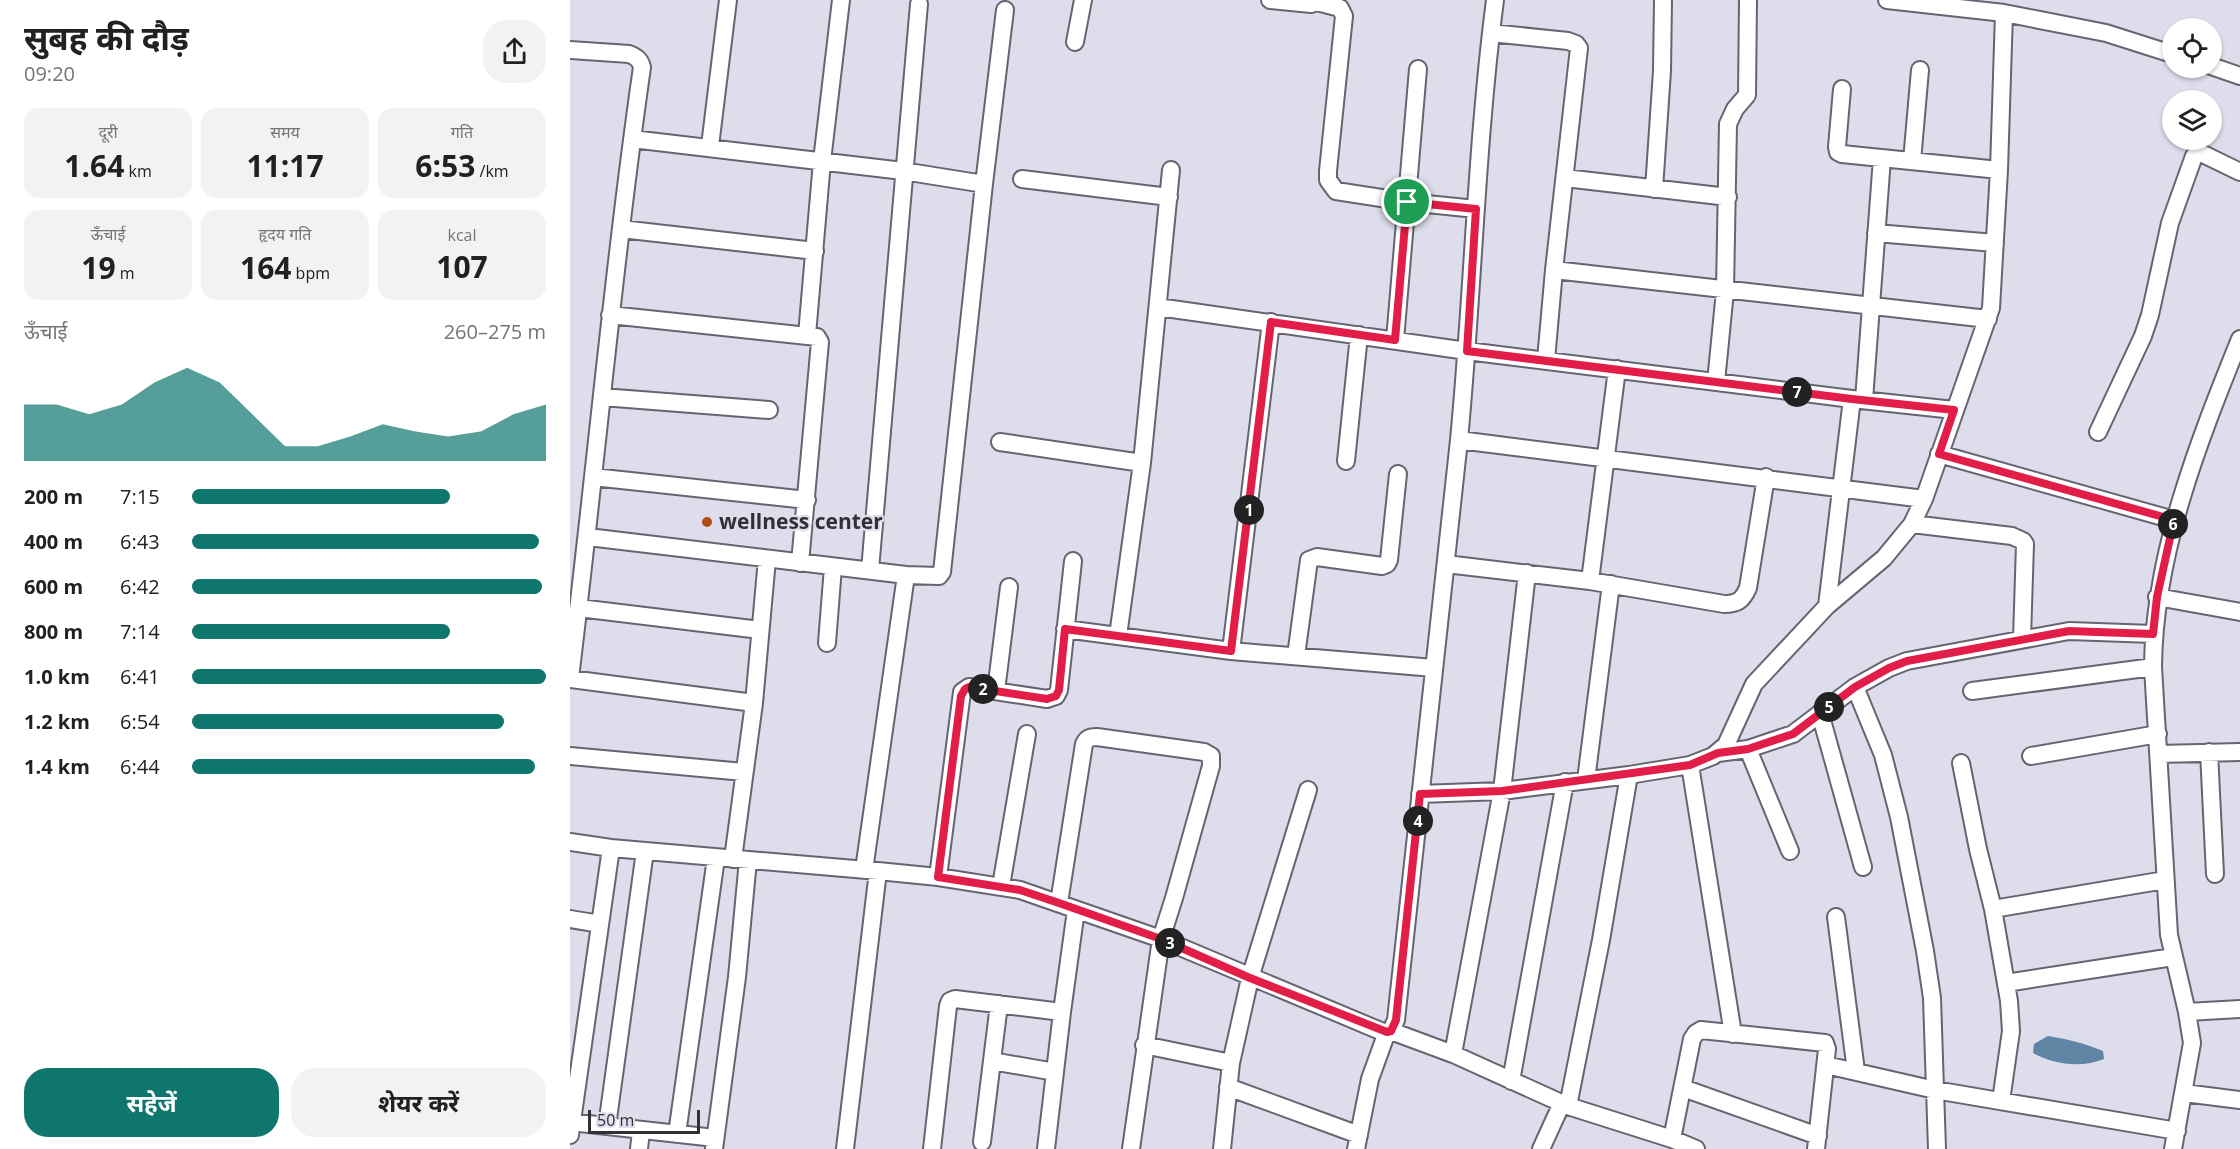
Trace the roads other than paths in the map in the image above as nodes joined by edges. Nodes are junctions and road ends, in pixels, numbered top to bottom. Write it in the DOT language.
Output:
graph roads {
  1 [pos="728,0"];
  2 [pos="841,0"];
  3 [pos="1083,0"];
  4 [pos="1270,0"];
  5 [pos="1496,0"];
  6 [pos="1663,0"];
  7 [pos="1748,0"];
  8 [pos="1887,0"];
  9 [pos="1318,1"];
  10 [pos="919,4"];
  11 [pos="1005,10"];
  12 [pos="2004,13"];
  13 [pos="1491,33"];
  14 [pos="1075,42"];
  15 [pos="570,50"];
  16 [pos="2162,51"];
  17 [pos="1418,69"];
  18 [pos="1920,70"];
  19 [pos="2222,70"];
  20 [pos="2240,76"];
  21 [pos="1842,89"];
  22 [pos="632,139"];
  23 [pos="710,146"];
  24 [pos="1882,158"];
  25 [pos="822,161"];
  26 [pos="1911,161"];
  27 [pos="1172,170"];
  28 [pos="1999,170"];
  29 [pos="903,171"];
  30 [pos="2240,172"];
  31 [pos="1565,178"];
  32 [pos="1022,179"];
  33 [pos="984,184"];
  34 [pos="1654,189"];
  35 [pos="1169,197"];
  36 [pos="1728,197"];
  37 [pos="1407,202"];
  38 [pos="1476,209"];
  39 [pos="621,229"];
  40 [pos="1876,233"];
  41 [pos="1995,243"];
  42 [pos="814,251"];
  43 [pos="1554,270"];
  44 [pos="1725,291"];
  45 [pos="1871,306"];
  46 [pos="1158,307"];
  47 [pos="610,315"];
  48 [pos="1988,319"];
  49 [pos="1271,322"];
  50 [pos="807,335"];
  51 [pos="1359,335"];
  52 [pos="2240,339"];
  53 [pos="1395,340"];
  54 [pos="1467,351"];
  55 [pos="1546,360"];
  56 [pos="1617,369"];
  57 [pos="2233,378"];
  58 [pos="1716,382"];
  59 [pos="602,397"];
  60 [pos="1858,399"];
  61 [pos="769,410"];
  62 [pos="1954,410"];
  63 [pos="2098,432"];
  64 [pos="1459,440"];
  65 [pos="1000,442"];
  66 [pos="1939,454"];
  67 [pos="1606,459"];
  68 [pos="1346,461"];
  69 [pos="1142,463"];
  70 [pos="1398,474"];
  71 [pos="593,477"];
  72 [pos="1766,477"];
  73 [pos="1841,488"];
  74 [pos="1924,499"];
  75 [pos="807,500"];
  76 [pos="2174,520"];
  77 [pos="1912,524"];
  78 [pos="588,537"];
  79 [pos="767,559"];
  80 [pos="1073,561"];
  81 [pos="800,563"];
  82 [pos="1446,564"];
  83 [pos="833,567"];
  84 [pos="870,570"];
  85 [pos="1527,573"];
  86 [pos="906,575"];
  87 [pos="1590,581"];
  88 [pos="1611,584"];
  89 [pos="1009,587"];
  90 [pos="2157,597"];
  91 [pos="1827,606"];
  92 [pos="579,608"];
  93 [pos="2240,612"];
  94 [pos="1065,629"];
  95 [pos="760,630"];
  96 [pos="2153,634"];
  97 [pos="1118,636"];
  98 [pos="2022,639"];
  99 [pos="827,643"];
  100 [pos="1231,651"];
  101 [pos="1296,656"];
  102 [pos="2153,667"];
  103 [pos="1434,668"];
  104 [pos="570,678"];
  105 [pos="1855,687"];
  106 [pos="996,691"];
  107 [pos="1972,692"];
  108 [pos="754,703"];
  109 [pos="1820,713"];
  110 [pos="1027,734"];
  111 [pos="2158,734"];
  112 [pos="1748,749"];
  113 [pos="2209,752"];
  114 [pos="2240,752"];
  115 [pos="1718,753"];
  116 [pos="2159,754"];
  117 [pos="570,756"];
  118 [pos="2031,756"];
  119 [pos="1961,763"];
  120 [pos="1690,765"];
  121 [pos="744,772"];
  122 [pos="1629,775"];
  123 [pos="1586,780"];
  124 [pos="1565,782"];
  125 [pos="1308,790"];
  126 [pos="1502,791"];
  127 [pos="1420,794"];
  128 [pos="570,842"];
  129 [pos="611,848"];
  130 [pos="645,851"];
  131 [pos="1790,851"];
  132 [pos="732,859"];
  133 [pos="1863,867"];
  134 [pos="871,871"];
  135 [pos="2215,874"];
  136 [pos="938,877"];
  137 [pos="2165,880"];
  138 [pos="1001,886"];
  139 [pos="1059,903"];
  140 [pos="1993,909"];
  141 [pos="1076,910"];
  142 [pos="1836,917"];
  143 [pos="570,919"];
  144 [pos="600,924"];
  145 [pos="1161,939"];
  146 [pos="2173,957"];
  147 [pos="1250,978"];
  148 [pos="2006,983"];
  149 [pos="999,1004"];
  150 [pos="2240,1009"];
  151 [pos="1062,1012"];
  152 [pos="2187,1012"];
  153 [pos="1389,1031"];
  154 [pos="1733,1034"];
  155 [pos="1144,1045"];
  156 [pos="1453,1054"];
  157 [pos="992,1061"];
  158 [pos="1231,1063"];
  159 [pos="1826,1065"];
  160 [pos="1856,1071"];
  161 [pos="1055,1072"];
  162 [pos="1511,1080"];
  163 [pos="1228,1087"];
  164 [pos="1683,1088"];
  165 [pos="1935,1090"];
  166 [pos="2184,1093"];
  167 [pos="2240,1100"];
  168 [pos="2001,1101"];
  169 [pos="1565,1104"];
  170 [pos="571,1126"];
  171 [pos="607,1126"];
  172 [pos="641,1131"];
  173 [pos="2176,1131"];
  174 [pos="677,1134"];
  175 [pos="1672,1139"];
  176 [pos="982,1142"];
  177 [pos="1357,1142"];
  178 [pos="1817,1142"];
  179 [pos="715,1144"];
  180 [pos="639,1149"];
  181 [pos="846,1149"];
  182 [pos="932,1149"];
  183 [pos="1047,1149"];
  184 [pos="1131,1149"];
  185 [pos="1222,1149"];
  186 [pos="1540,1149"];
  187 [pos="1696,1149"];
  188 [pos="1937,1149"];
  189 [pos="2173,1149"];
  1 -- 23 [label="street"];
  2 -- 25 [label="street"];
  3 -- 14 [label="street"];
  4 -- 9 [label="street"];
  5 -- 13 [label="street"];
  6 -- 34 [label="street"];
  7 -- 36 [label="street"];
  8 -- 12 [label="street"];
  9 -- 37 [label="street"];
  10 -- 29 [label="street"];
  11 -- 33 [label="street"];
  12 -- 16 [label="street"];
  12 -- 28 [label="street"];
  13 -- 31 [label="street"];
  13 -- 38 [label="street"];
  15 -- 22 [label="street"];
  17 -- 37 [label="street"];
  18 -- 26 [label="street"];
  19 -- 20 [label="street"];
  21 -- 24 [label="street"];
  22 -- 23 [label="street"];
  22 -- 39 [label="street"];
  23 -- 25 [label="street"];
  24 -- 26 [label="street"];
  24 -- 40 [label="street"];
  25 -- 29 [label="street"];
  25 -- 42 [label="street"];
  26 -- 28 [label="street"];
  27 -- 35 [label="street"];
  28 -- 41 [label="street"];
  29 -- 33 [label="street"];
  29 -- 84 [label="street"];
  30 -- 63 [label="street"];
  31 -- 34 [label="street"];
  31 -- 43 [label="street"];
  32 -- 35 [label="street"];
  33 -- 86 [label="street"];
  34 -- 36 [label="street"];
  35 -- 46 [label="street"];
  36 -- 44 [label="street"];
  37 -- 38 [label="street"];
  37 -- 53 [label="street"];
  38 -- 54 [label="street"];
  39 -- 42 [label="street"];
  39 -- 47 [label="street"];
  40 -- 41 [label="street"];
  40 -- 45 [label="street"];
  41 -- 48 [label="street"];
  42 -- 50 [label="street"];
  43 -- 44 [label="street"];
  43 -- 55 [label="street"];
  44 -- 45 [label="street"];
  44 -- 58 [label="street"];
  45 -- 48 [label="street"];
  45 -- 60 [label="street"];
  46 -- 49 [label="street"];
  46 -- 69 [label="street"];
  47 -- 50 [label="street"];
  47 -- 59 [label="street"];
  48 -- 62 [label="street"];
  49 -- 51 [label="street"];
  49 -- 100 [label="street"];
  50 -- 75 [label="street"];
  51 -- 53 [label="street"];
  51 -- 68 [label="street"];
  52 -- 57 [label="street"];
  53 -- 54 [label="street"];
  54 -- 55 [label="street"];
  54 -- 64 [label="street"];
  55 -- 56 [label="street"];
  56 -- 58 [label="street"];
  56 -- 67 [label="street"];
  57 -- 76 [label="street"];
  58 -- 60 [label="street"];
  59 -- 61 [label="street"];
  59 -- 71 [label="street"];
  60 -- 62 [label="street"];
  60 -- 73 [label="street"];
  62 -- 66 [label="street"];
  64 -- 67 [label="street"];
  64 -- 82 [label="street"];
  65 -- 69 [label="street"];
  66 -- 74 [label="street"];
  66 -- 76 [label="street"];
  67 -- 72 [label="street"];
  67 -- 87 [label="street"];
  69 -- 97 [label="street"];
  70 -- 101 [label="street"];
  71 -- 75 [label="street"];
  71 -- 78 [label="street"];
  72 -- 73 [label="street"];
  72 -- 88 [label="street"];
  73 -- 74 [label="street"];
  73 -- 91 [label="street"];
  74 -- 77 [label="street"];
  75 -- 81 [label="street"];
  76 -- 90 [label="street"];
  77 -- 91 [label="street"];
  77 -- 98 [label="street"];
  78 -- 79 [label="street"];
  78 -- 92 [label="street"];
  79 -- 81 [label="street"];
  79 -- 95 [label="street"];
  80 -- 94 [label="street"];
  81 -- 83 [label="street"];
  82 -- 85 [label="street"];
  82 -- 103 [label="street"];
  83 -- 84 [label="street"];
  83 -- 99 [label="street"];
  84 -- 86 [label="street"];
  85 -- 87 [label="street"];
  85 -- 126 [label="street"];
  86 -- 134 [label="street"];
  87 -- 88 [label="street"];
  88 -- 123 [label="street"];
  89 -- 106 [label="street"];
  90 -- 93 [label="street"];
  90 -- 96 [label="street"];
  91 -- 115 [label="street"];
  92 -- 95 [label="street"];
  92 -- 104 [label="street"];
  94 -- 97 [label="street"];
  94 -- 106 [label="street"];
  95 -- 108 [label="street"];
  96 -- 98 [label="street"];
  96 -- 102 [label="street"];
  97 -- 100 [label="street"];
  98 -- 105 [label="street"];
  100 -- 101 [label="street"];
  101 -- 103 [label="street"];
  102 -- 107 [label="street"];
  102 -- 111 [label="street"];
  103 -- 127 [label="street"];
  104 -- 108 [label="street"];
  105 -- 109 [label="street"];
  105 -- 165 [label="street"];
  106 -- 136 [label="street"];
  108 -- 121 [label="street"];
  109 -- 112 [label="street"];
  109 -- 133 [label="street"];
  110 -- 138 [label="street"];
  111 -- 116 [label="street"];
  111 -- 118 [label="street"];
  112 -- 115 [label="street"];
  112 -- 131 [label="street"];
  113 -- 114 [label="street"];
  113 -- 116 [label="street"];
  113 -- 135 [label="street"];
  115 -- 120 [label="street"];
  116 -- 137 [label="street"];
  117 -- 121 [label="street"];
  119 -- 140 [label="street"];
  120 -- 122 [label="street"];
  120 -- 154 [label="street"];
  121 -- 132 [label="street"];
  122 -- 123 [label="street"];
  122 -- 169 [label="street"];
  123 -- 124 [label="street"];
  124 -- 126 [label="street"];
  124 -- 162 [label="street"];
  125 -- 147 [label="street"];
  126 -- 127 [label="street"];
  126 -- 156 [label="street"];
  127 -- 153 [label="street"];
  128 -- 129 [label="street"];
  129 -- 130 [label="street"];
  129 -- 144 [label="street"];
  130 -- 132 [label="street"];
  130 -- 171 [label="street"];
  132 -- 134 [label="street"];
  132 -- 174 [label="street"];
  132 -- 179 [label="street"];
  134 -- 136 [label="street"];
  134 -- 181 [label="street"];
  136 -- 138 [label="street"];
  137 -- 140 [label="street"];
  137 -- 146 [label="street"];
  138 -- 139 [label="street"];
  139 -- 141 [label="street"];
  139 -- 145 [label="street"];
  140 -- 148 [label="street"];
  141 -- 145 [label="street"];
  141 -- 151 [label="street"];
  142 -- 160 [label="street"];
  143 -- 144 [label="street"];
  144 -- 170 [label="street"];
  145 -- 147 [label="street"];
  145 -- 155 [label="street"];
  146 -- 148 [label="street"];
  146 -- 152 [label="street"];
  147 -- 153 [label="street"];
  147 -- 158 [label="street"];
  148 -- 168 [label="street"];
  149 -- 151 [label="street"];
  149 -- 157 [label="street"];
  149 -- 182 [label="street"];
  150 -- 152 [label="street"];
  151 -- 161 [label="street"];
  152 -- 166 [label="street"];
  153 -- 156 [label="street"];
  153 -- 177 [label="street"];
  154 -- 159 [label="street"];
  154 -- 164 [label="street"];
  155 -- 158 [label="street"];
  155 -- 184 [label="street"];
  156 -- 162 [label="street"];
  157 -- 161 [label="street"];
  157 -- 176 [label="street"];
  158 -- 163 [label="street"];
  159 -- 160 [label="street"];
  159 -- 178 [label="street"];
  160 -- 165 [label="street"];
  161 -- 183 [label="street"];
  162 -- 169 [label="street"];
  163 -- 177 [label="street"];
  163 -- 185 [label="street"];
  164 -- 175 [label="street"];
  164 -- 178 [label="street"];
  165 -- 168 [label="street"];
  165 -- 188 [label="street"];
  166 -- 167 [label="street"];
  166 -- 173 [label="street"];
  168 -- 173 [label="street"];
  169 -- 175 [label="street"];
  169 -- 186 [label="street"];
  170 -- 171 [label="street"];
  171 -- 172 [label="street"];
  172 -- 174 [label="street"];
  172 -- 180 [label="street"];
  173 -- 189 [label="street"];
  174 -- 179 [label="street"];
  175 -- 187 [label="street"];
}
